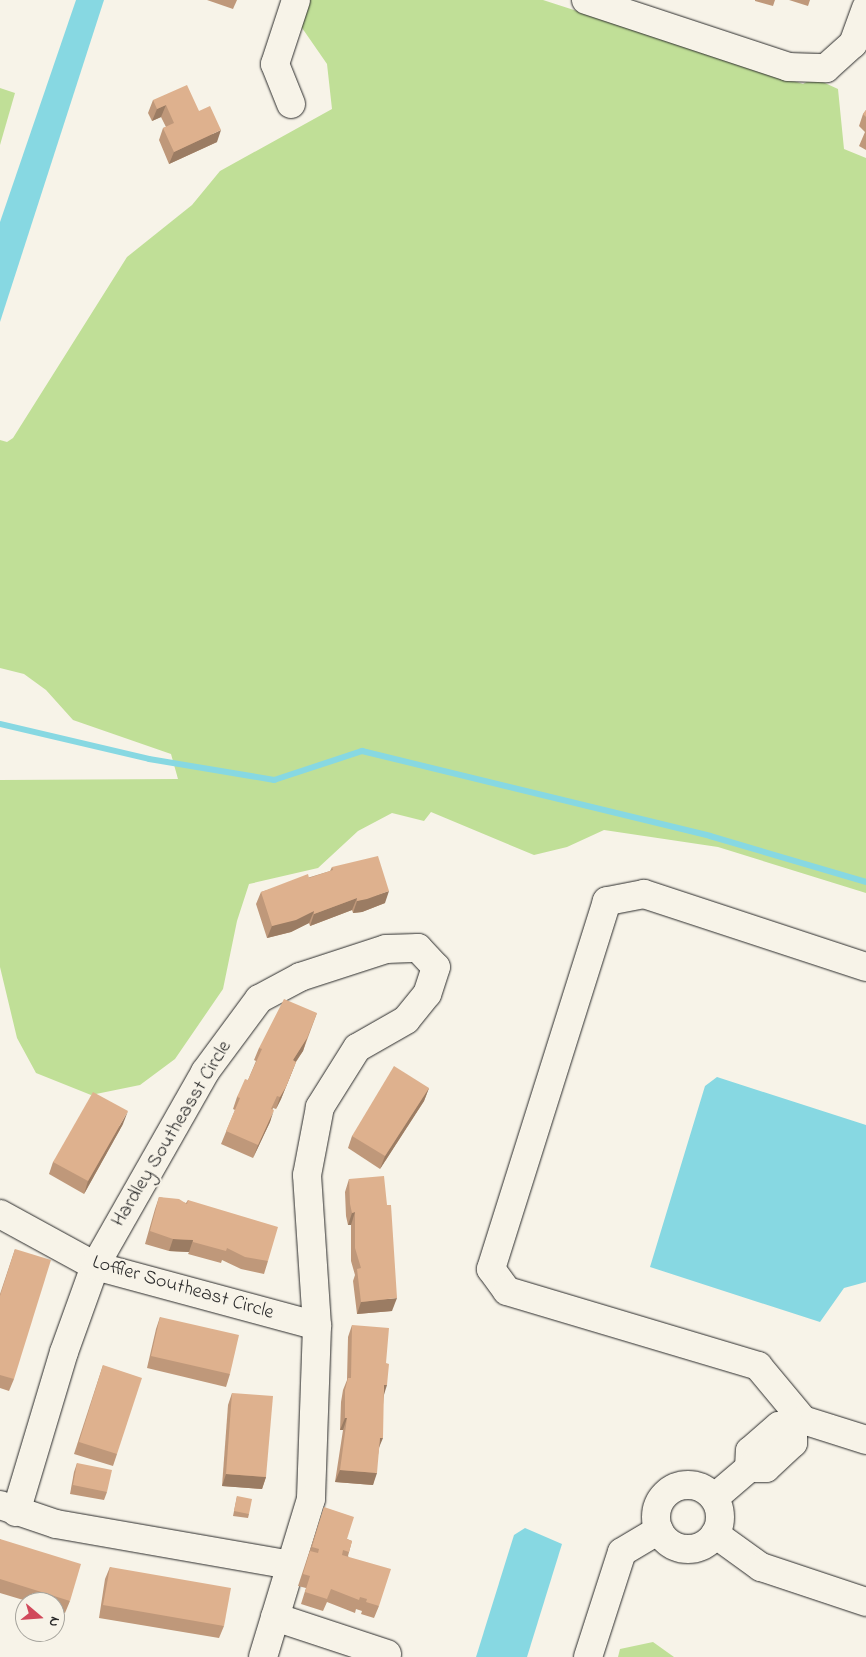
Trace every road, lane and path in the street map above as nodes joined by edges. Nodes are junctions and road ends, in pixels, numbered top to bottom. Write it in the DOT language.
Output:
graph roads {
  1 [pos="296,0"];
  2 [pos="586,0"];
  3 [pos="866,8"];
  4 [pos="291,104"];
  5 [pos="866,967"];
  6 [pos="0,1214"];
  7 [pos="95,1266"];
  8 [pos="317,1326"];
  9 [pos="798,1424"];
  10 [pos="866,1440"];
  11 [pos="714,1498"];
  12 [pos="8,1509"];
  13 [pos="659,1530"];
  14 [pos="715,1534"];
  15 [pos="291,1565"];
  16 [pos="866,1602"];
  17 [pos="274,1618"];
  18 [pos="387,1654"];
  19 [pos="262,1657"];
  20 [pos="588,1657"];
  1 -- 4 [label="street"];
  2 -- 3 [label="street"];
  5 -- 9 [label="street"];
  6 -- 7 [label="street, Loffler Southeast Circle"];
  7 -- 8 [label="street, Loffler Southeast Circle"];
  7 -- 8 [label="street, Hardley Southeasst Circle"];
  7 -- 12 [label="street, Hardley Southeasst Circle"];
  8 -- 15 [label="street, Hardley Southeasst Circle"];
  9 -- 10 [label="street"];
  9 -- 11 [label="street"];
  11 -- 13 [label="street"];
  11 -- 14 [label="street"];
  12 -- 15 [label="street"];
  13 -- 14 [label="street"];
  13 -- 20 [label="street"];
  14 -- 16 [label="street"];
  15 -- 17 [label="street, Hardley Southeasst Circle"];
  17 -- 18 [label="street"];
  17 -- 19 [label="street, Hardley Southeasst Circle"];
}
